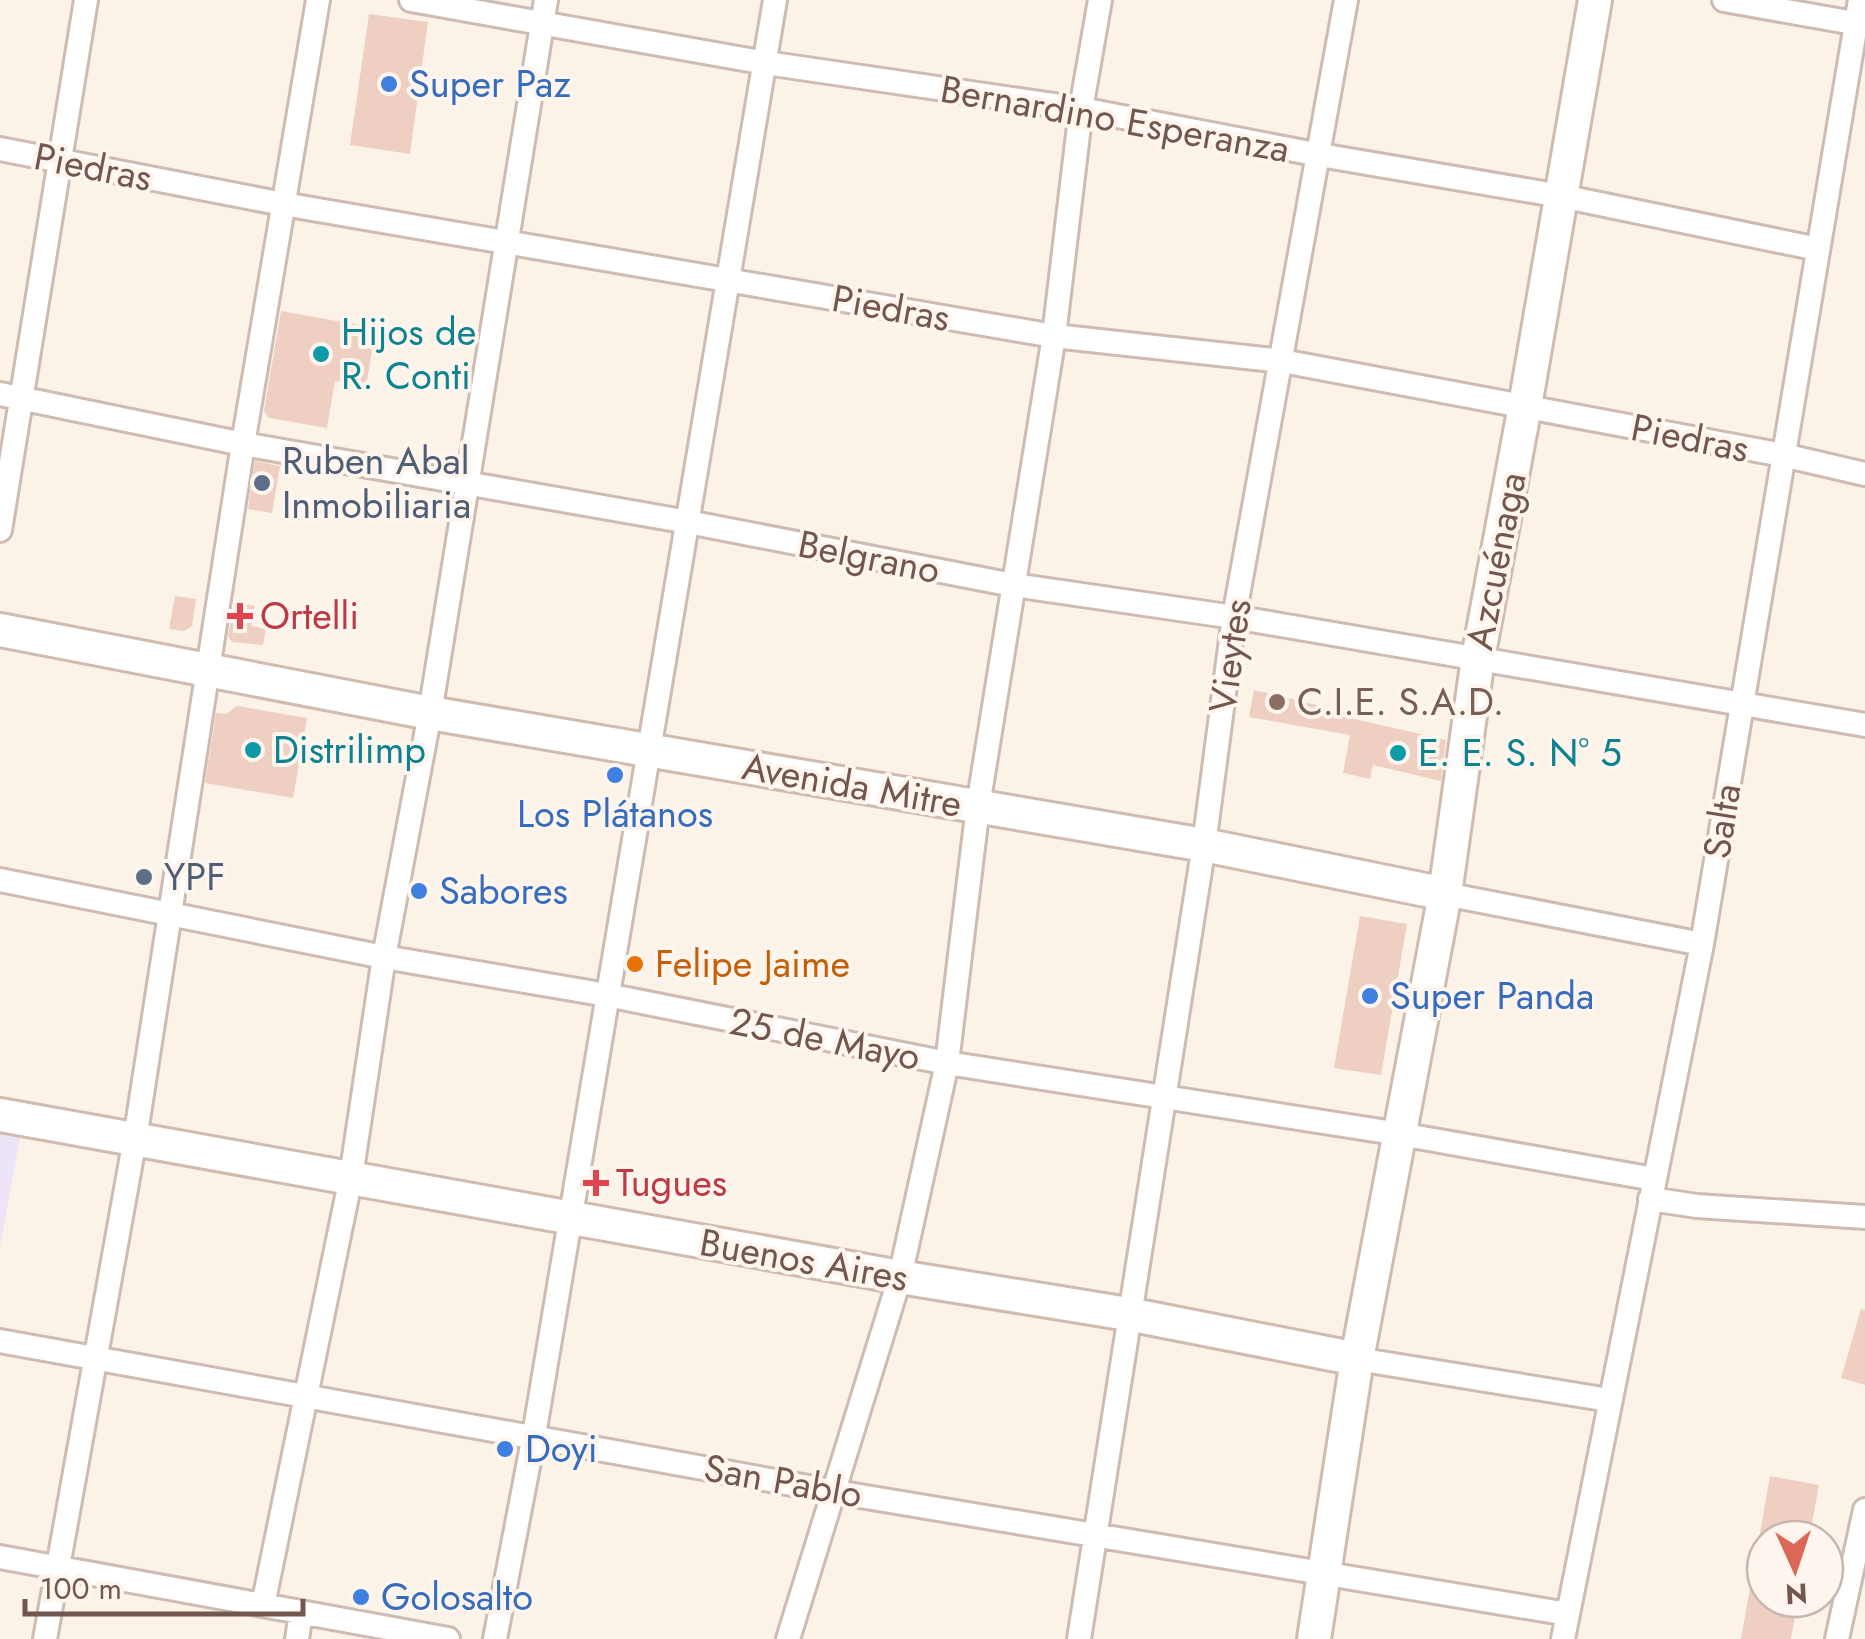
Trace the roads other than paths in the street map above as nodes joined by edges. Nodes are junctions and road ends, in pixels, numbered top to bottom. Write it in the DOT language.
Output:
graph roads {
  1 [pos="86,0"];
  2 [pos="318,0"];
  3 [pos="411,0"];
  4 [pos="776,0"];
  5 [pos="1100,0"];
  6 [pos="1346,0"];
  7 [pos="1595,0"];
  8 [pos="1724,0"];
  9 [pos="544,12"];
  10 [pos="1861,16"];
  11 [pos="766,63"];
  12 [pos="1082,109"];
  13 [pos="0,149"];
  14 [pos="1320,155"];
  15 [pos="61,160"];
  16 [pos="1560,196"];
  17 [pos="284,204"];
  18 [pos="507,242"];
  19 [pos="1818,249"];
  20 [pos="729,280"];
  21 [pos="1054,336"];
  22 [pos="1282,362"];
  23 [pos="11,396"];
  24 [pos="1526,406"];
  25 [pos="244,444"];
  26 [pos="1783,456"];
  27 [pos="1865,474"];
  28 [pos="468,483"];
  29 [pos="688,522"];
  30 [pos="0,530"];
  31 [pos="1013,585"];
  32 [pos="1234,617"];
  33 [pos="0,630"];
  34 [pos="1478,658"];
  35 [pos="209,670"];
  36 [pos="1741,704"];
  37 [pos="430,713"];
  38 [pos="1865,725"];
  39 [pos="648,750"];
  40 [pos="978,806"];
  41 [pos="1204,845"];
  42 [pos="0,880"];
  43 [pos="1445,894"];
  44 [pos="170,912"];
  45 [pos="1702,944"];
  46 [pos="384,957"];
  47 [pos="606,996"];
  48 [pos="947,1063"];
  49 [pos="1162,1098"];
  50 [pos="0,1115"];
  51 [pos="1400,1134"];
  52 [pos="135,1138"];
  53 [pos="351,1177"];
  54 [pos="1652,1189"];
  55 [pos="1865,1216"];
  56 [pos="569,1218"];
  57 [pos="900,1278"];
  58 [pos="1128,1314"];
  59 [pos="0,1341"];
  60 [pos="96,1359"];
  61 [pos="1357,1359"];
  62 [pos="306,1398"];
  63 [pos="1609,1400"];
  64 [pos="534,1436"];
  65 [pos="836,1492"];
  66 [pos="1865,1510"];
  67 [pos="1096,1537"];
  68 [pos="0,1557"];
  69 [pos="59,1566"];
  70 [pos="1324,1575"];
  71 [pos="263,1605"];
  72 [pos="302,1613"];
  73 [pos="1568,1614"];
  74 [pos="45,1639"];
  75 [pos="298,1639"];
  76 [pos="448,1639"];
  77 [pos="495,1639"];
  78 [pos="788,1639"];
  79 [pos="1079,1639"];
  80 [pos="1314,1639"];
  81 [pos="1563,1639"];
  82 [pos="1837,1639"];
  1 -- 15 [label="street"];
  2 -- 17 [label="street"];
  3 -- 9 [label="street, Bernardino Esperanza"];
  4 -- 11 [label="street"];
  5 -- 12 [label="street"];
  6 -- 14 [label="street, Vieytes"];
  7 -- 16 [label="street, Azcuénaga"];
  8 -- 10 [label="street"];
  9 -- 11 [label="street, Bernardino Esperanza"];
  9 -- 18 [label="street"];
  10 -- 19 [label="street, Salta"];
  11 -- 12 [label="street, Bernardino Esperanza"];
  11 -- 20 [label="street"];
  12 -- 14 [label="street, Bernardino Esperanza"];
  12 -- 21 [label="street"];
  13 -- 15 [label="street, Piedras"];
  14 -- 16 [label="street, Bernardino Esperanza"];
  14 -- 22 [label="street, Vieytes"];
  15 -- 17 [label="street, Piedras"];
  15 -- 23 [label="street"];
  16 -- 19 [label="street, Bernardino Esperanza"];
  16 -- 24 [label="street, Azcuénaga"];
  17 -- 18 [label="street, Piedras"];
  17 -- 25 [label="street"];
  18 -- 20 [label="street, Piedras"];
  18 -- 28 [label="street"];
  19 -- 26 [label="street, Salta"];
  20 -- 21 [label="street, Piedras"];
  20 -- 29 [label="street"];
  21 -- 22 [label="street, Piedras"];
  21 -- 31 [label="street"];
  22 -- 24 [label="street, Piedras"];
  22 -- 32 [label="street, Vieytes"];
  23 -- 25 [label="street, Belgrano"];
  23 -- 30 [label="street"];
  24 -- 26 [label="street, Piedras"];
  24 -- 34 [label="street, Azcuénaga"];
  25 -- 28 [label="street, Belgrano"];
  25 -- 35 [label="street"];
  26 -- 27 [label="street, Piedras"];
  26 -- 36 [label="street, Salta"];
  28 -- 29 [label="street, Belgrano"];
  28 -- 37 [label="street"];
  29 -- 31 [label="street, Belgrano"];
  29 -- 39 [label="street"];
  31 -- 32 [label="street, Belgrano"];
  31 -- 40 [label="street"];
  32 -- 34 [label="street, Belgrano"];
  32 -- 41 [label="street, Vieytes"];
  33 -- 35 [label="street, Avenida Mitre"];
  34 -- 36 [label="street, Belgrano"];
  34 -- 43 [label="street, Azcuénaga"];
  35 -- 37 [label="street, Avenida Mitre"];
  35 -- 44 [label="street"];
  36 -- 38 [label="street, Belgrano"];
  36 -- 45 [label="street, Salta"];
  37 -- 39 [label="street, Avenida Mitre"];
  37 -- 46 [label="street"];
  39 -- 40 [label="street, Avenida Mitre"];
  39 -- 47 [label="street"];
  40 -- 41 [label="street, Avenida Mitre"];
  40 -- 48 [label="street"];
  41 -- 43 [label="street, Avenida Mitre"];
  41 -- 49 [label="street, Vieytes"];
  42 -- 44 [label="street, 25 de Mayo"];
  43 -- 45 [label="street, Avenida Mitre"];
  43 -- 51 [label="street, Azcuénaga"];
  44 -- 46 [label="street, 25 de Mayo"];
  44 -- 52 [label="street"];
  45 -- 54 [label="street, Salta"];
  46 -- 47 [label="street, 25 de Mayo"];
  46 -- 53 [label="street"];
  47 -- 48 [label="street, 25 de Mayo"];
  47 -- 56 [label="street"];
  48 -- 49 [label="street, 25 de Mayo"];
  48 -- 57 [label="street"];
  49 -- 51 [label="street, 25 de Mayo"];
  49 -- 58 [label="street, Vieytes"];
  50 -- 52 [label="street, Buenos Aires"];
  51 -- 54 [label="street, 25 de Mayo"];
  51 -- 61 [label="street, Azcuénaga"];
  52 -- 53 [label="street, Buenos Aires"];
  52 -- 60 [label="street"];
  53 -- 56 [label="street, Buenos Aires"];
  53 -- 62 [label="street"];
  54 -- 55 [label="street, 25 de Mayo"];
  54 -- 63 [label="street, Salta"];
  56 -- 57 [label="street, Buenos Aires"];
  56 -- 64 [label="street"];
  57 -- 58 [label="street, Buenos Aires"];
  57 -- 65 [label="street"];
  58 -- 61 [label="street, Buenos Aires"];
  58 -- 67 [label="street, Vieytes"];
  59 -- 60 [label="street, San Pablo"];
  60 -- 62 [label="street, San Pablo"];
  60 -- 69 [label="street"];
  61 -- 63 [label="street, Buenos Aires"];
  61 -- 70 [label="street, Azcuénaga"];
  62 -- 64 [label="street, San Pablo"];
  62 -- 71 [label="street"];
  63 -- 73 [label="street, Salta"];
  64 -- 65 [label="street, San Pablo"];
  64 -- 77 [label="street"];
  65 -- 67 [label="street, San Pablo"];
  65 -- 78 [label="street"];
  66 -- 82 [label="street"];
  67 -- 70 [label="street, San Pablo"];
  67 -- 79 [label="street, Vieytes"];
  68 -- 69 [label="street"];
  69 -- 71 [label="street"];
  69 -- 74 [label="street"];
  70 -- 73 [label="street, San Pablo"];
  70 -- 80 [label="street, Azcuénaga"];
  71 -- 72 [label="street"];
  72 -- 75 [label="street"];
  72 -- 76 [label="street"];
  73 -- 81 [label="street, Salta"];
}
